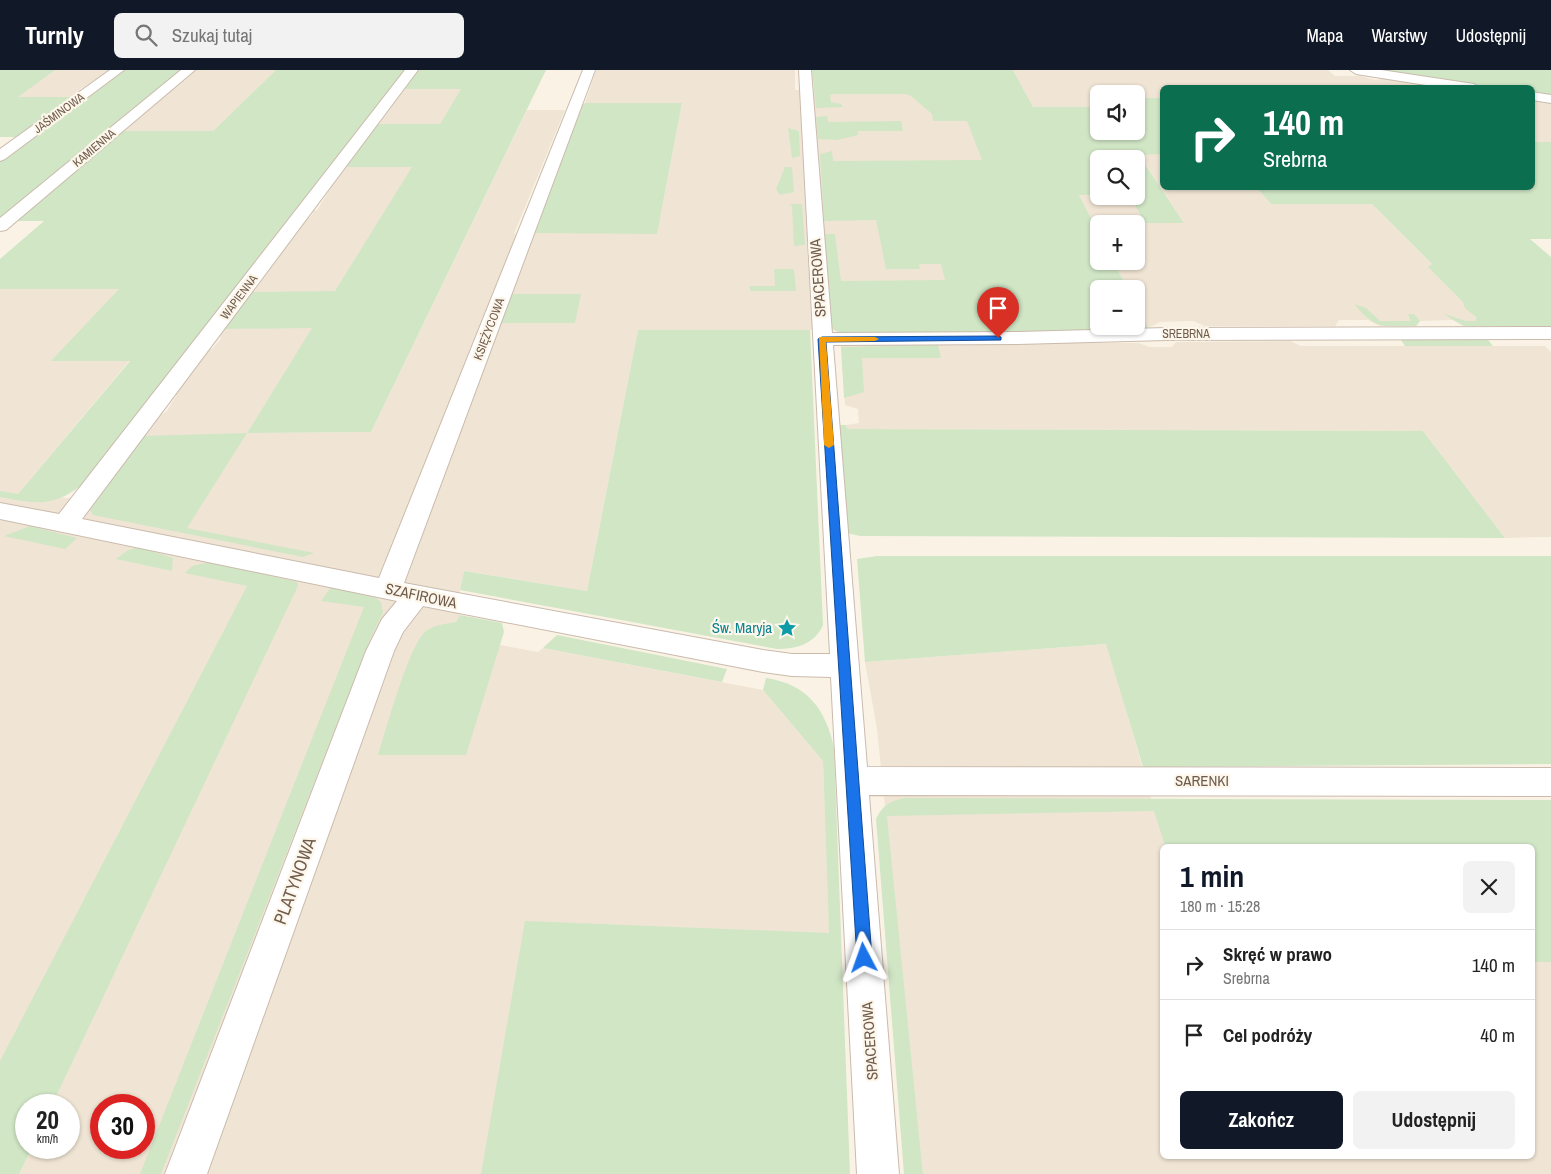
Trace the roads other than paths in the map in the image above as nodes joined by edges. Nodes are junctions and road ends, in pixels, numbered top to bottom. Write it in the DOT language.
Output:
graph roads {
  1 [pos="118,70"];
  2 [pos="189,70"];
  3 [pos="412,70"];
  4 [pos="589,70"];
  5 [pos="804,70"];
  6 [pos="1356,70"];
  7 [pos="1454,85"];
  8 [pos="1535,96"];
  9 [pos="1551,98"];
  10 [pos="0,156"];
  11 [pos="0,226"];
  12 [pos="1551,333"];
  13 [pos="822,339"];
  14 [pos="0,511"];
  15 [pos="65,524"];
  16 [pos="403,592"];
  17 [pos="843,666"];
  18 [pos="854,781"];
  19 [pos="1551,782"];
  20 [pos="186,1174"];
  21 [pos="878,1174"];
  1 -- 10 [label="street, JAŚMINOWA"];
  2 -- 11 [label="street, KAMIENNA"];
  3 -- 15 [label="street, WAPIENNA"];
  4 -- 16 [label="street, KSIĘŻYCOWA"];
  5 -- 13 [label="street, SPACEROWA"];
  6 -- 7 [label="street"];
  8 -- 9 [label="street"];
  12 -- 13 [label="street, SREBRNA"];
  13 -- 17 [label="street, SPACEROWA"];
  14 -- 15 [label="street, SZAFIROWA"];
  15 -- 16 [label="street, SZAFIROWA"];
  16 -- 17 [label="street, SZAFIROWA"];
  16 -- 20 [label="street, PLATYNOWA"];
  17 -- 18 [label="street, SPACEROWA"];
  18 -- 19 [label="street, SARENKI"];
  18 -- 21 [label="street, SPACEROWA"];
}
